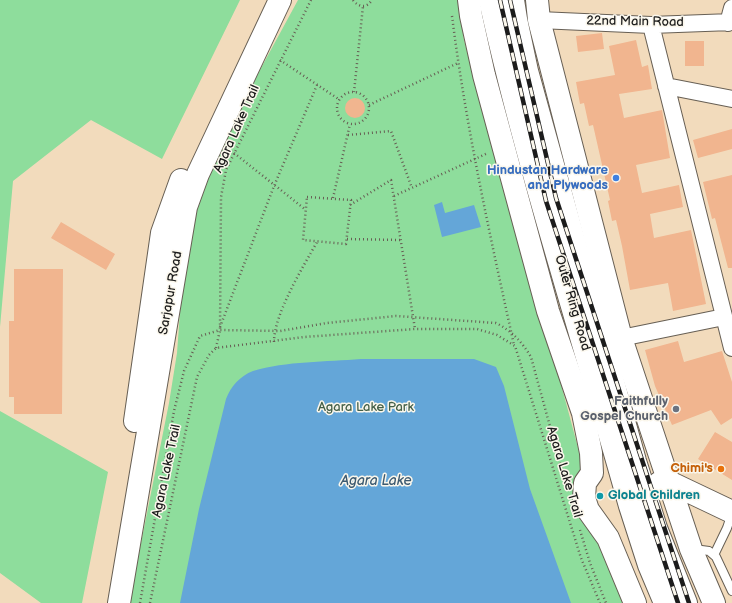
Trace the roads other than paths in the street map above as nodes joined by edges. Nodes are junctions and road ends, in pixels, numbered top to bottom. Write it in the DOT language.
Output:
graph roads {
  1 [pos="264,0"];
  2 [pos="280,0"];
  3 [pos="490,0"];
  4 [pos="513,0"];
  5 [pos="460,4"];
  6 [pos="538,10"];
  7 [pos="731,18"];
  8 [pos="651,25"];
  9 [pos="666,86"];
  10 [pos="732,99"];
  11 [pos="724,317"];
  12 [pos="621,338"];
  13 [pos="732,348"];
  14 [pos="669,482"];
  15 [pos="634,487"];
  16 [pos="732,512"];
  17 [pos="691,549"];
  18 [pos="714,555"];
  19 [pos="732,591"];
  20 [pos="103,603"];
  21 [pos="118,603"];
  22 [pos="635,603"];
  23 [pos="665,603"];
  24 [pos="686,603"];
  25 [pos="714,603"];
  1 -- 20 [label="main road, Sarjapur Road"];
  2 -- 21 [label="main road, Sarjapur Road"];
  3 -- 15 [label="main road, Outer Ring Road"];
  4 -- 15 [label="main road, Outer Ring Road"];
  5 -- 22 [label="main road"];
  6 -- 8 [label="street, 22nd Main Road"];
  6 -- 12 [label="main road"];
  7 -- 8 [label="street, 22nd Main Road"];
  8 -- 9 [label="street"];
  9 -- 10 [label="street"];
  9 -- 11 [label="street"];
  11 -- 12 [label="street"];
  11 -- 13 [label="street"];
  12 -- 14 [label="main road"];
  14 -- 15 [label="main road"];
  14 -- 16 [label="main road"];
  14 -- 17 [label="main road"];
  15 -- 23 [label="main road, Outer Ring Road"];
  15 -- 24 [label="main road, Outer Ring Road"];
  16 -- 18 [label="lane"];
  17 -- 18 [label="lane"];
  17 -- 25 [label="main road"];
  18 -- 19 [label="lane"];
}
